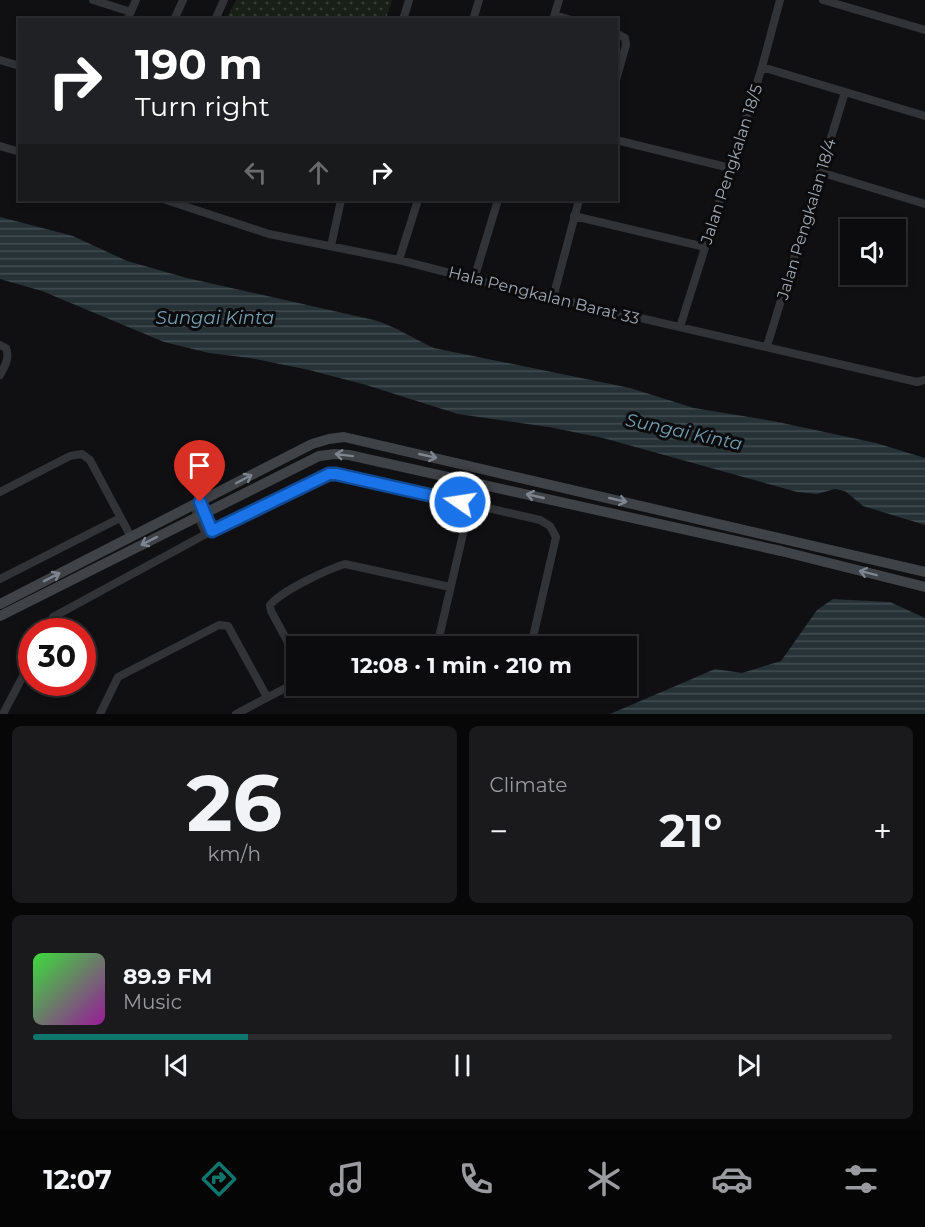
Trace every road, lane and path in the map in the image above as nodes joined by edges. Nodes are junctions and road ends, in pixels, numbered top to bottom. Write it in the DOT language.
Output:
graph roads {
  1 [pos="93,0"];
  2 [pos="136,0"];
  3 [pos="183,0"];
  4 [pos="224,0"];
  5 [pos="409,0"];
  6 [pos="480,0"];
  7 [pos="559,0"];
  8 [pos="780,0"];
  9 [pos="824,0"];
  10 [pos="129,16"];
  11 [pos="554,17"];
  12 [pos="175,18"];
  13 [pos="216,18"];
  14 [pos="404,18"];
  15 [pos="474,18"];
  16 [pos="925,30"];
  17 [pos="618,34"];
  18 [pos="0,60"];
  19 [pos="18,65"];
  20 [pos="762,67"];
  21 [pos="618,73"];
  22 [pos="845,92"];
  23 [pos="925,116"];
  24 [pos="618,140"];
  25 [pos="0,146"];
  26 [pos="18,151"];
  27 [pos="730,168"];
  28 [pos="820,172"];
  29 [pos="169,201"];
  30 [pos="341,201"];
  31 [pos="418,201"];
  32 [pos="498,201"];
  33 [pos="579,201"];
  34 [pos="925,204"];
  35 [pos="574,216"];
  36 [pos="331,246"];
  37 [pos="705,247"];
  38 [pos="399,260"];
  39 [pos="474,279"];
  40 [pos="553,298"];
  41 [pos="680,327"];
  42 [pos="0,345"];
  43 [pos="767,346"];
  44 [pos="0,375"];
  45 [pos="925,380"];
  46 [pos="0,492"];
  47 [pos="197,504"];
  48 [pos="470,504"];
  49 [pos="202,515"];
  50 [pos="120,518"];
  51 [pos="209,532"];
  52 [pos="131,537"];
  53 [pos="925,572"];
  54 [pos="0,579"];
  55 [pos="450,587"];
  56 [pos="925,587"];
  57 [pos="0,604"];
  58 [pos="0,616"];
  59 [pos="53,618"];
  60 [pos="439,636"];
  61 [pos="533,636"];
  62 [pos="286,639"];
  63 [pos="18,686"];
  64 [pos="286,688"];
  65 [pos="267,697"];
  66 [pos="3,714"];
  67 [pos="100,714"];
  68 [pos="236,714"];
  1 -- 10 [label="street"];
  2 -- 10 [label="street"];
  3 -- 12 [label="street"];
  4 -- 13 [label="street"];
  5 -- 14 [label="street"];
  6 -- 15 [label="street"];
  7 -- 11 [label="street"];
  8 -- 20 [label="street, Jalan Pengkalan 18/5"];
  9 -- 16 [label="street"];
  17 -- 21 [label="street"];
  18 -- 19 [label="street"];
  20 -- 22 [label="street"];
  20 -- 27 [label="street, Jalan Pengkalan 18/5"];
  22 -- 23 [label="street"];
  22 -- 28 [label="street, Jalan Pengkalan 18/4"];
  24 -- 27 [label="street"];
  25 -- 26 [label="street"];
  27 -- 37 [label="street, Jalan Pengkalan 18/5"];
  28 -- 34 [label="street"];
  28 -- 43 [label="street, Jalan Pengkalan 18/4"];
  29 -- 36 [label="street, Hala Pengkalan Barat 33"];
  30 -- 36 [label="street"];
  31 -- 38 [label="street"];
  32 -- 39 [label="street"];
  33 -- 35 [label="street"];
  35 -- 37 [label="street"];
  35 -- 40 [label="street"];
  36 -- 38 [label="street, Hala Pengkalan Barat 33"];
  37 -- 41 [label="street, Jalan Pengkalan 18/5"];
  38 -- 39 [label="street, Hala Pengkalan Barat 33"];
  39 -- 40 [label="street, Hala Pengkalan Barat 33"];
  40 -- 41 [label="street, Hala Pengkalan Barat 33"];
  41 -- 43 [label="street, Hala Pengkalan Barat 33"];
  42 -- 44 [label="street"];
  43 -- 45 [label="street, Hala Pengkalan Barat 33"];
  46 -- 50 [label="street"];
  47 -- 49 [label="street"];
  47 -- 52 [label="street"];
  47 -- 53 [label="street, one-way"];
  48 -- 51 [label="street"];
  48 -- 55 [label="street"];
  48 -- 61 [label="street"];
  49 -- 51 [label="street"];
  56 -- 49 [label="street, one-way"];
  49 -- 58 [label="street, one-way"];
  50 -- 52 [label="street"];
  50 -- 54 [label="street"];
  51 -- 59 [label="street"];
  57 -- 52 [label="street, one-way"];
  55 -- 60 [label="street"];
  55 -- 62 [label="street"];
  63 -- 66 [label="street"];
  64 -- 65 [label="street"];
  65 -- 67 [label="street"];
  65 -- 68 [label="street"];
}
